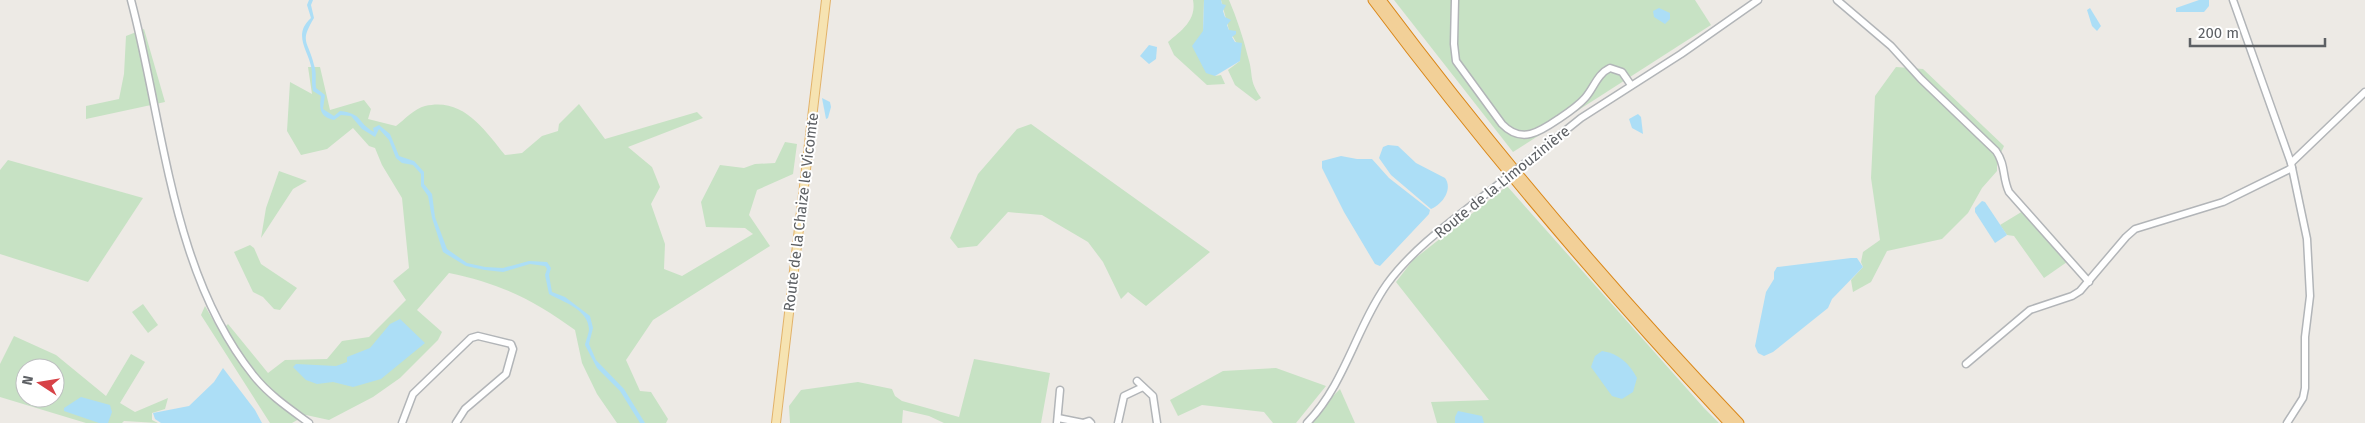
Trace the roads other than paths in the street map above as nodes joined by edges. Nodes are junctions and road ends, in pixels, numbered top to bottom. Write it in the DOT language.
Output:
graph roads {
  1 [pos="131,0"];
  2 [pos="826,0"];
  3 [pos="1373,0"];
  4 [pos="1381,0"];
  5 [pos="1455,0"];
  6 [pos="1758,0"];
  7 [pos="1837,0"];
  8 [pos="2233,0"];
  9 [pos="1631,85"];
  10 [pos="2365,92"];
  11 [pos="2292,165"];
  12 [pos="2089,282"];
  13 [pos="1966,364"];
  14 [pos="1137,381"];
  15 [pos="1143,387"];
  16 [pos="1060,390"];
  17 [pos="1058,421"];
  18 [pos="309,423"];
  19 [pos="402,423"];
  20 [pos="456,423"];
  21 [pos="776,423"];
  22 [pos="1091,423"];
  23 [pos="1118,423"];
  24 [pos="1157,423"];
  25 [pos="1307,423"];
  26 [pos="1729,423"];
  27 [pos="1739,423"];
  28 [pos="2287,423"];
  1 -- 18 [label="street"];
  2 -- 21 [label="main road, Route de la Chaize le Vicomte"];
  3 -- 26 [label="highway"];
  4 -- 27 [label="highway"];
  5 -- 9 [label="street"];
  6 -- 9 [label="street, Route de la Limouzinière"];
  7 -- 12 [label="street"];
  8 -- 11 [label="street"];
  9 -- 25 [label="street, Route de la Limouzinière, bridge"];
  10 -- 11 [label="street"];
  11 -- 12 [label="street"];
  11 -- 28 [label="street"];
  12 -- 13 [label="street"];
  14 -- 15 [label="street"];
  15 -- 23 [label="street"];
  15 -- 24 [label="street"];
  16 -- 17 [label="street"];
  17 -- 22 [label="street"];
  19 -- 20 [label="street"];
}
